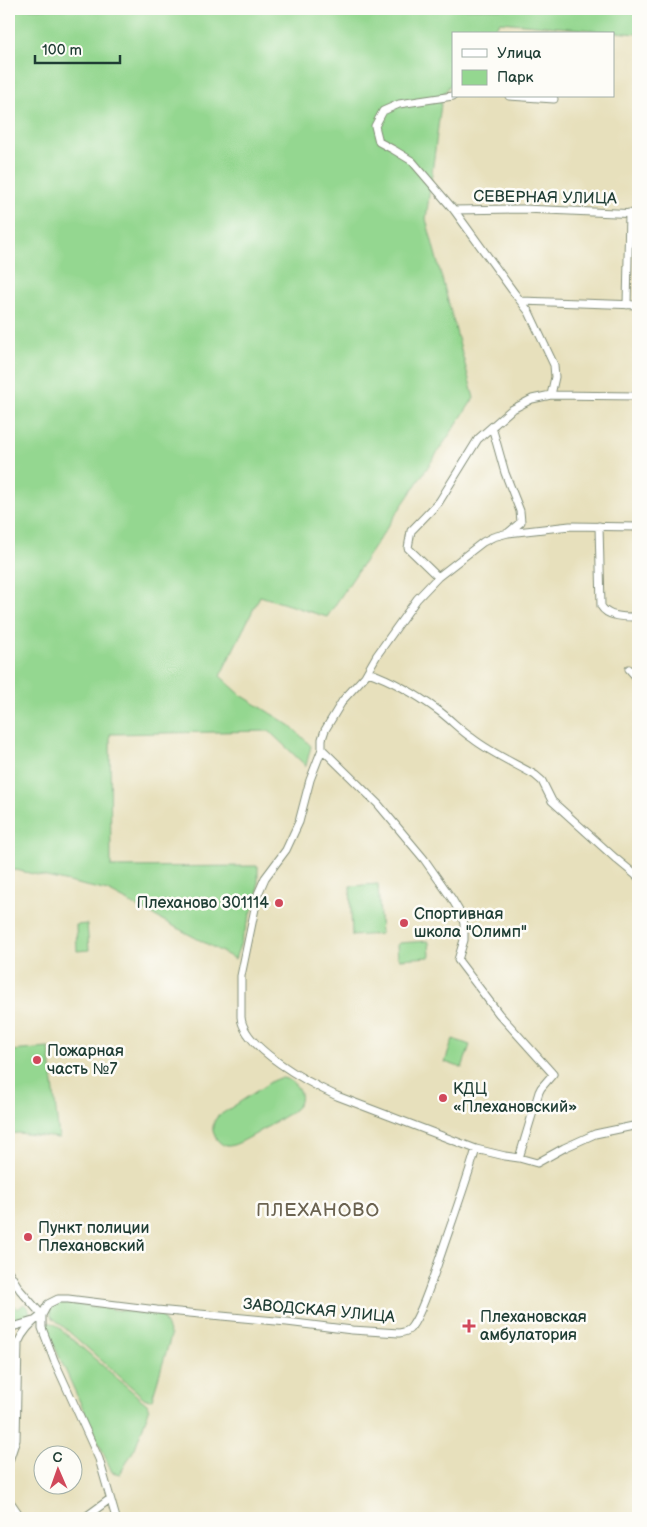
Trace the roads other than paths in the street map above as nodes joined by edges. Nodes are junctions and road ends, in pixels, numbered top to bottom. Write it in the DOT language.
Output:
graph roads {
  1 [pos="452,96"];
  2 [pos="539,98"];
  3 [pos="554,99"];
  4 [pos="454,210"];
  5 [pos="629,214"];
  6 [pos="638,214"];
  7 [pos="521,301"];
  8 [pos="627,304"];
  9 [pos="638,305"];
  10 [pos="551,395"];
  11 [pos="638,396"];
  12 [pos="492,427"];
  13 [pos="599,526"];
  14 [pos="638,527"];
  15 [pos="505,534"];
  16 [pos="438,577"];
  17 [pos="638,617"];
  18 [pos="629,668"];
  19 [pos="368,672"];
  20 [pos="638,679"];
  21 [pos="322,749"];
  22 [pos="638,875"];
  23 [pos="638,1125"];
  24 [pos="476,1149"];
  25 [pos="519,1158"];
  26 [pos="9,1272"];
  27 [pos="42,1315"];
  28 [pos="34,1321"];
  29 [pos="9,1328"];
  30 [pos="9,1461"];
  31 [pos="110,1499"];
  32 [pos="9,1500"];
  33 [pos="13,1518"];
  34 [pos="84,1518"];
  35 [pos="116,1518"];
  1 -- 4 [label="street"];
  2 -- 3 [label="street"];
  4 -- 5 [label="street, СЕВЕРНАЯ УЛИЦА"];
  4 -- 7 [label="street, СЕВЕРНАЯ УЛИЦА"];
  5 -- 6 [label="street, СЕВЕРНАЯ УЛИЦА"];
  5 -- 8 [label="street, СЕВЕРНАЯ УЛИЦА"];
  7 -- 8 [label="street"];
  7 -- 10 [label="street, СЕВЕРНАЯ УЛИЦА"];
  8 -- 9 [label="street"];
  10 -- 11 [label="street"];
  10 -- 12 [label="street"];
  12 -- 15 [label="street"];
  12 -- 16 [label="street"];
  13 -- 14 [label="street"];
  13 -- 15 [label="street"];
  13 -- 17 [label="street"];
  15 -- 16 [label="street"];
  16 -- 19 [label="street"];
  18 -- 20 [label="street"];
  19 -- 21 [label="street"];
  19 -- 22 [label="street"];
  21 -- 24 [label="street"];
  21 -- 25 [label="street"];
  23 -- 25 [label="street"];
  24 -- 25 [label="street"];
  24 -- 27 [label="street, ЗАВОДСКАЯ УЛИЦА"];
  26 -- 27 [label="street"];
  27 -- 28 [label="street"];
  27 -- 31 [label="street"];
  28 -- 29 [label="street"];
  28 -- 30 [label="street"];
  31 -- 34 [label="street"];
  31 -- 35 [label="street"];
  32 -- 33 [label="street"];
}
